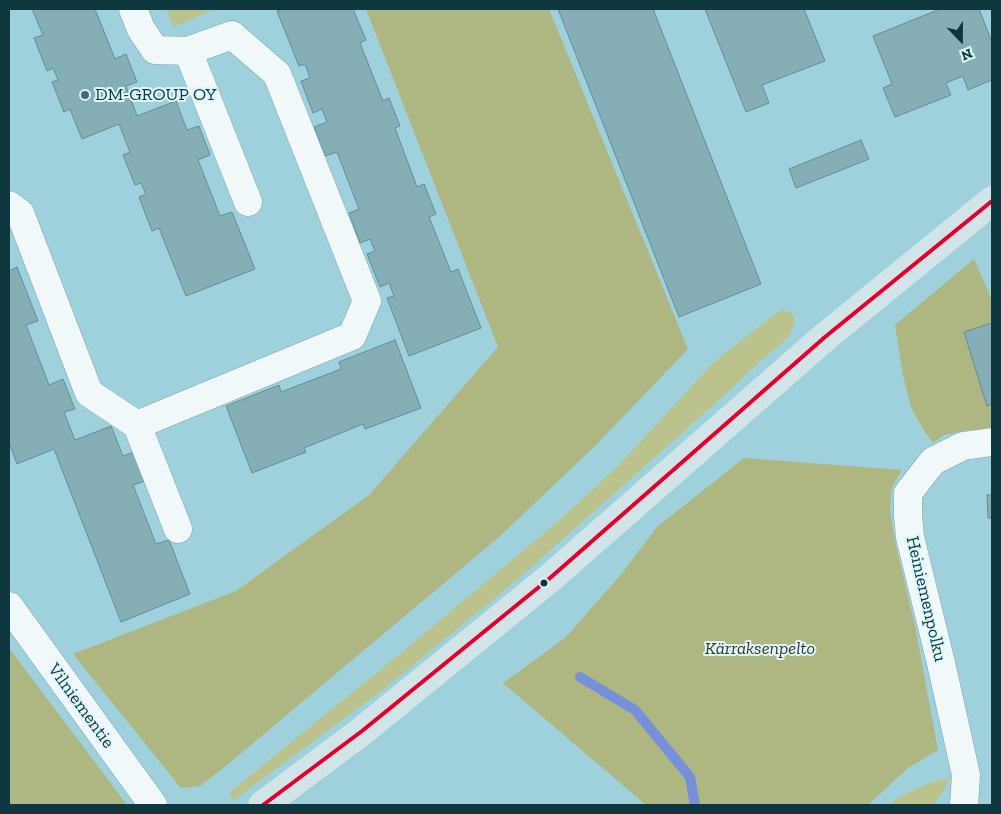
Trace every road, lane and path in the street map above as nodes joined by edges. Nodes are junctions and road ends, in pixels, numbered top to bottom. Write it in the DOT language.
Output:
graph roads {
  1 [pos="132,9"];
  2 [pos="188,51"];
  3 [pos="992,201"];
  4 [pos="248,202"];
  5 [pos="9,205"];
  6 [pos="137,425"];
  7 [pos="992,442"];
  8 [pos="178,529"];
  9 [pos="9,606"];
  10 [pos="153,805"];
  11 [pos="263,805"];
  12 [pos="964,805"];
  1 -- 2 [label="street"];
  2 -- 4 [label="street"];
  2 -- 6 [label="street"];
  3 -- 11 [label="main road"];
  5 -- 6 [label="street"];
  6 -- 8 [label="street"];
  7 -- 12 [label="street, Heiniemenpolku"];
  9 -- 10 [label="street, Vilniementie"];
}
